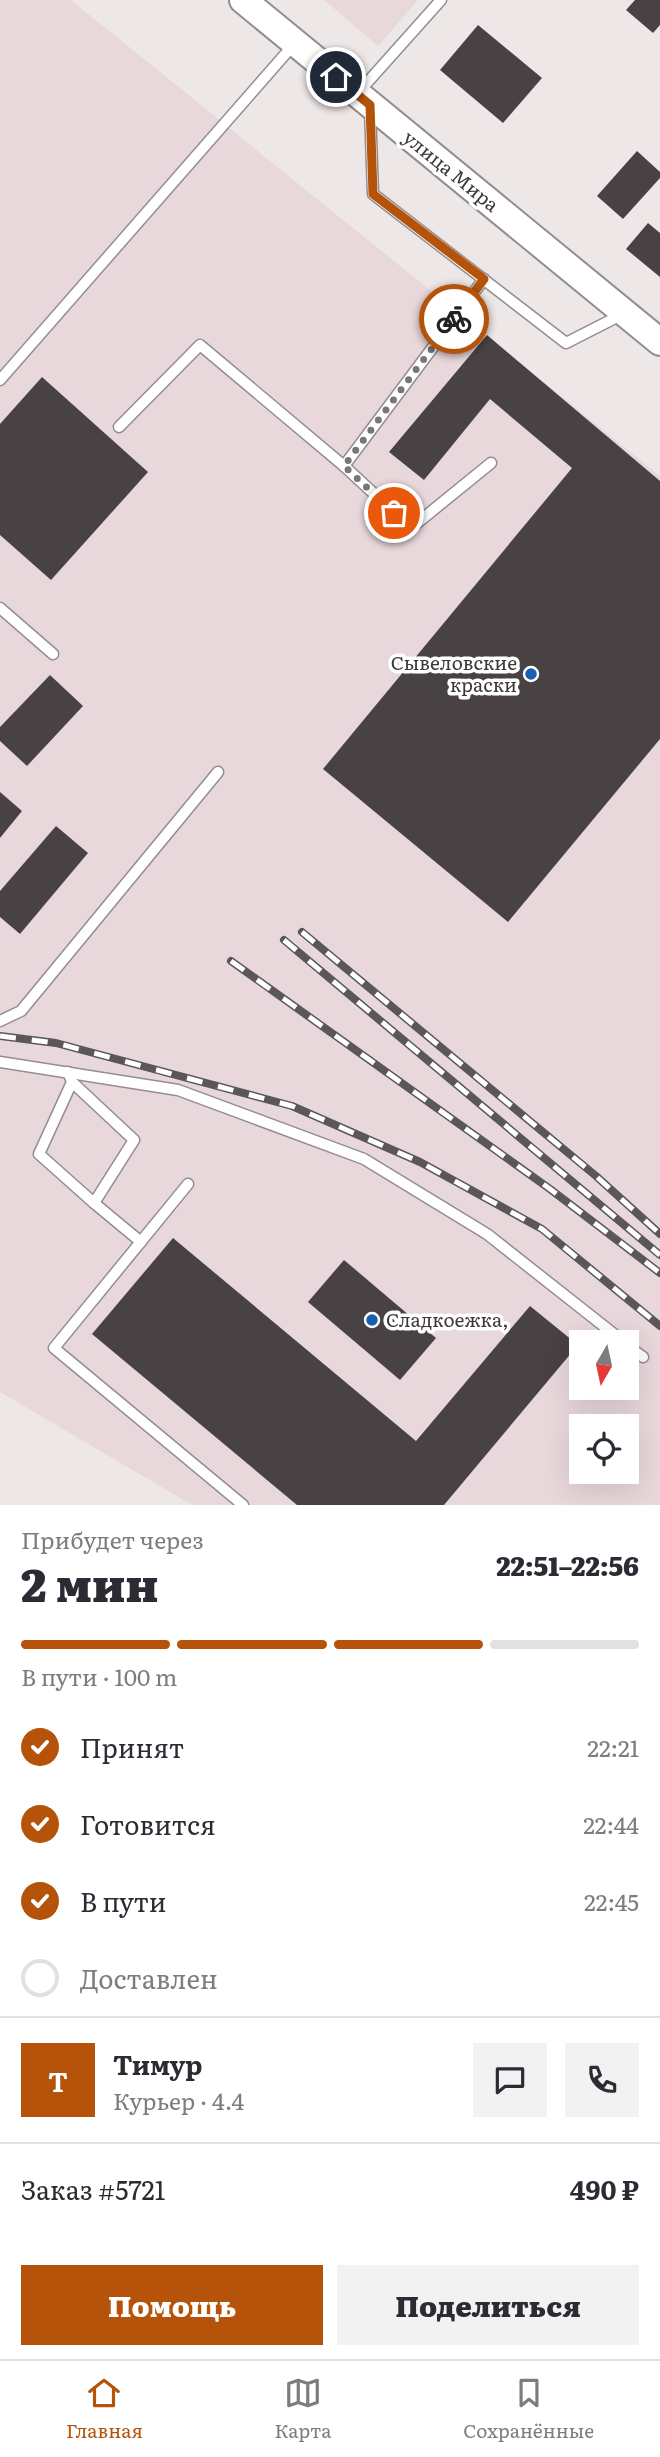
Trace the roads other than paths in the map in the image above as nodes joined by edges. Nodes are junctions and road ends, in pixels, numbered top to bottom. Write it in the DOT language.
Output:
graph roads {
  1 [pos="243,0"];
  2 [pos="440,0"];
  3 [pos="295,43"];
  4 [pos="363,100"];
  5 [pos="484,279"];
  6 [pos="625,313"];
  7 [pos="660,342"];
  8 [pos="0,380"];
  9 [pos="119,427"];
  10 [pos="491,463"];
  11 [pos="344,466"];
  12 [pos="0,608"];
  13 [pos="52,654"];
  14 [pos="218,772"];
  15 [pos="0,1021"];
  16 [pos="0,1062"];
  17 [pos="70,1077"];
  18 [pos="188,1184"];
  19 [pos="94,1203"];
  20 [pos="141,1242"];
  21 [pos="609,1330"];
  22 [pos="639,1355"];
  23 [pos="642,1357"];
  24 [pos="243,1505"];
  1 -- 3 [label="main road, улица Мира"];
  2 -- 4 [label="lane"];
  3 -- 4 [label="main road, улица Мира"];
  3 -- 8 [label="lane"];
  4 -- 5 [label="lane"];
  4 -- 6 [label="main road, улица Мира"];
  5 -- 6 [label="lane"];
  5 -- 11 [label="lane"];
  6 -- 7 [label="main road, улица Мира"];
  9 -- 11 [label="lane"];
  10 -- 11 [label="lane"];
  12 -- 13 [label="lane"];
  14 -- 15 [label="lane"];
  16 -- 17 [label="lane"];
  17 -- 19 [label="lane"];
  17 -- 19 [label="lane"];
  17 -- 21 [label="lane"];
  18 -- 20 [label="lane"];
  19 -- 20 [label="lane"];
  20 -- 24 [label="lane"];
  22 -- 23 [label="lane"];
}
